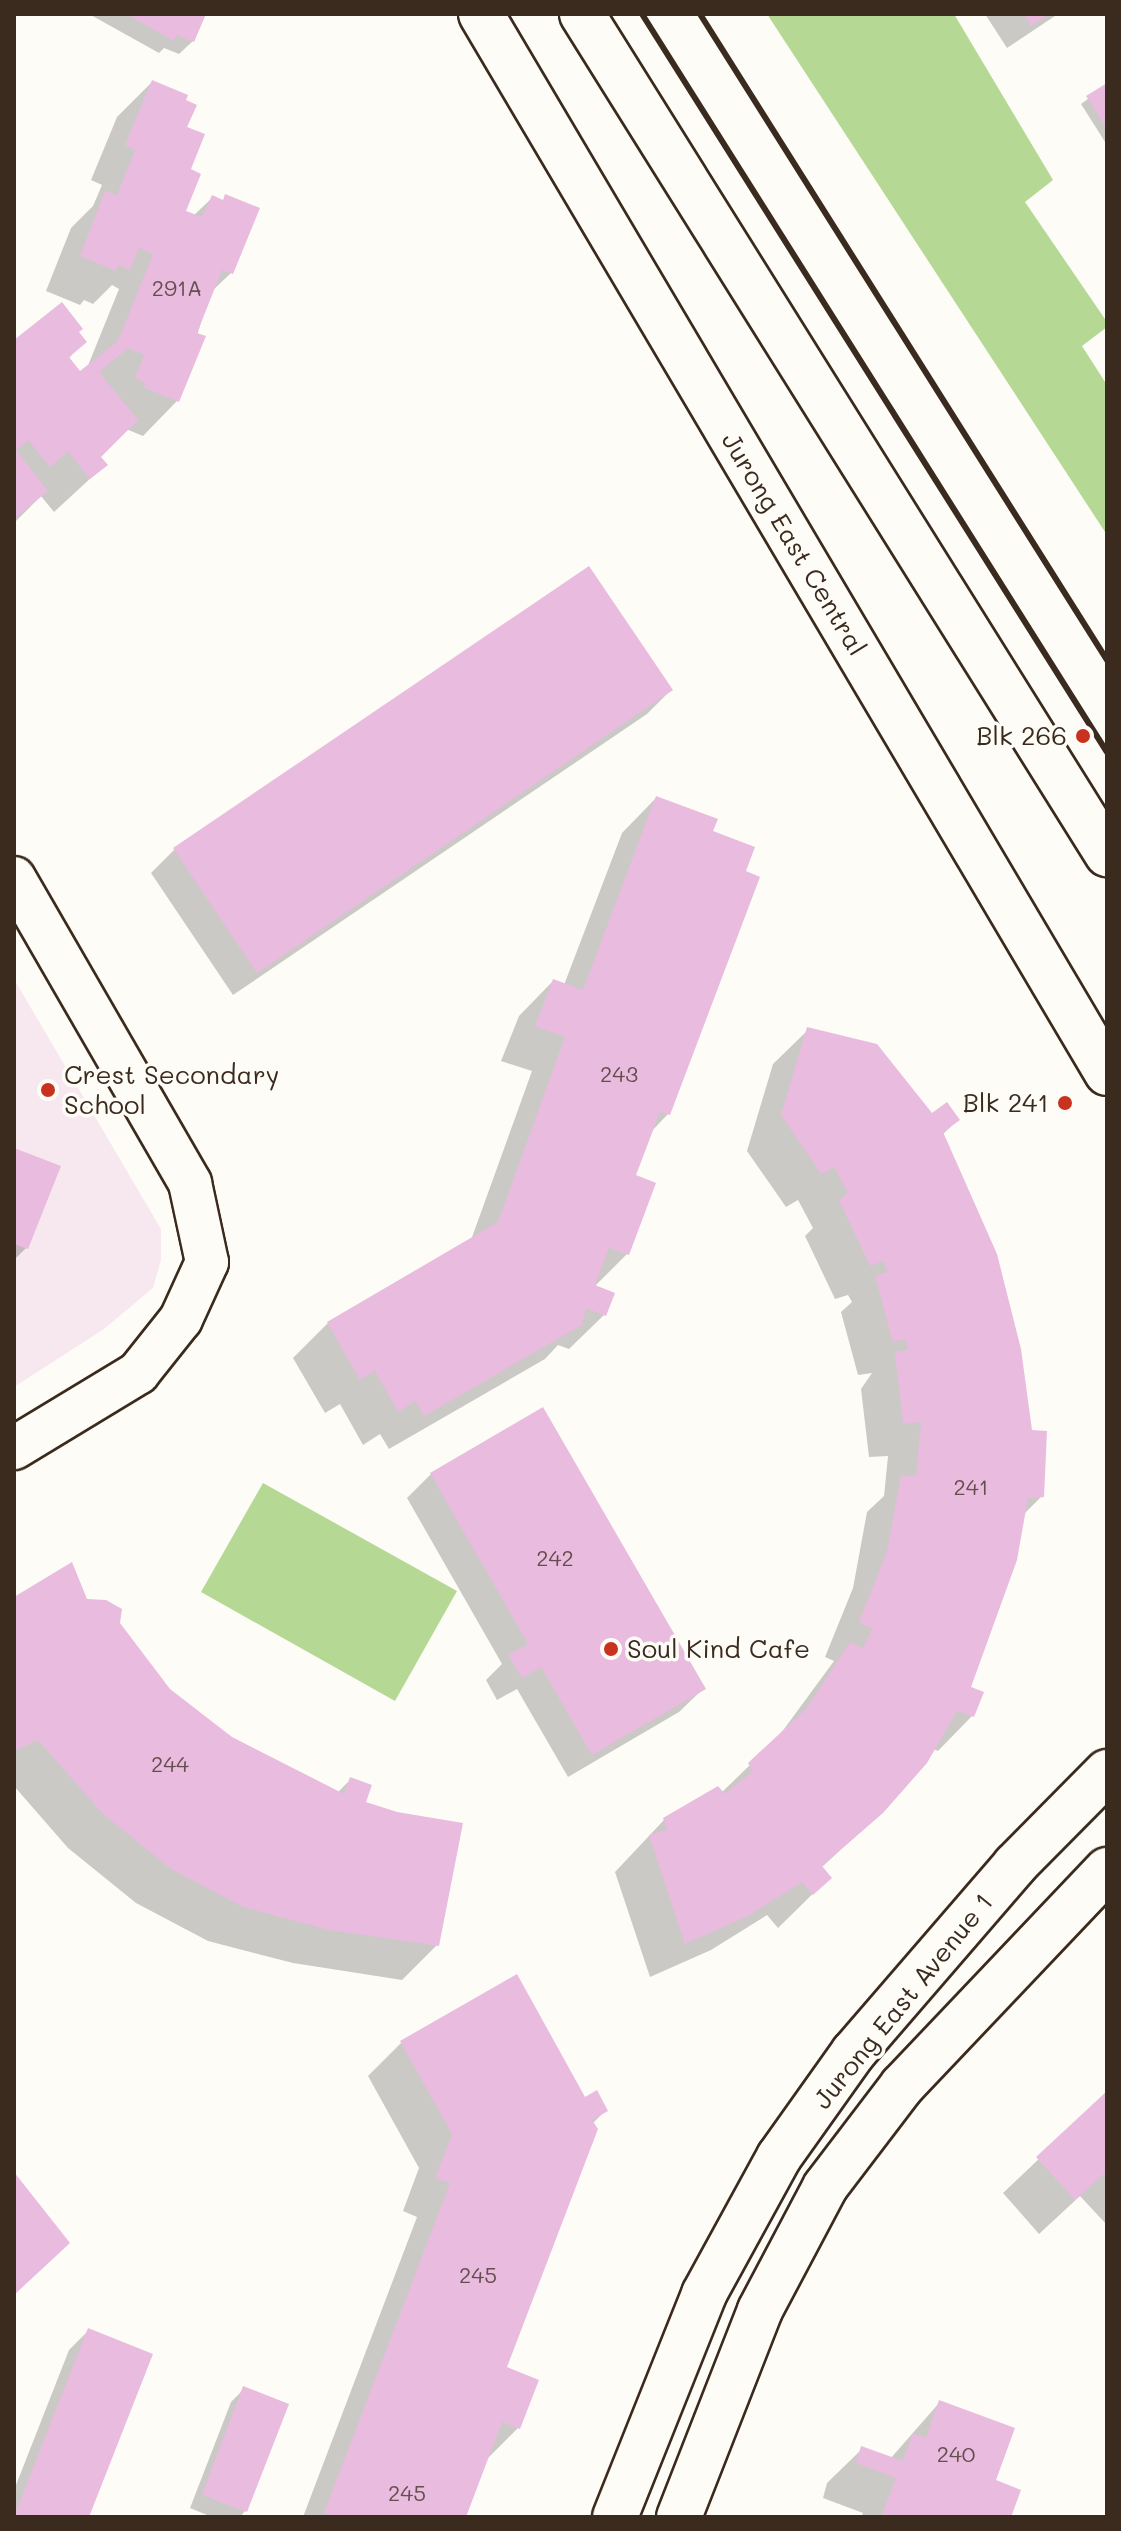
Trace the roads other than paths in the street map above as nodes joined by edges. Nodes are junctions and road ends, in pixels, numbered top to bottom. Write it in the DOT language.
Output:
graph roads {
  1 [pos="481,14"];
  2 [pos="582,14"];
  3 [pos="1107,854"];
  4 [pos="14,878"];
  5 [pos="1107,1073"];
  6 [pos="14,1448"];
  7 [pos="1107,1772"];
  8 [pos="1107,1870"];
  9 [pos="615,2517"];
  10 [pos="679,2517"];
  1 -- 5 [label="main road, Jurong East Central"];
  2 -- 3 [label="main road"];
  4 -- 6 [label="street"];
  7 -- 9 [label="main road, Jurong East Avenue 1"];
  8 -- 10 [label="main road, Jurong East Avenue 1"];
}
